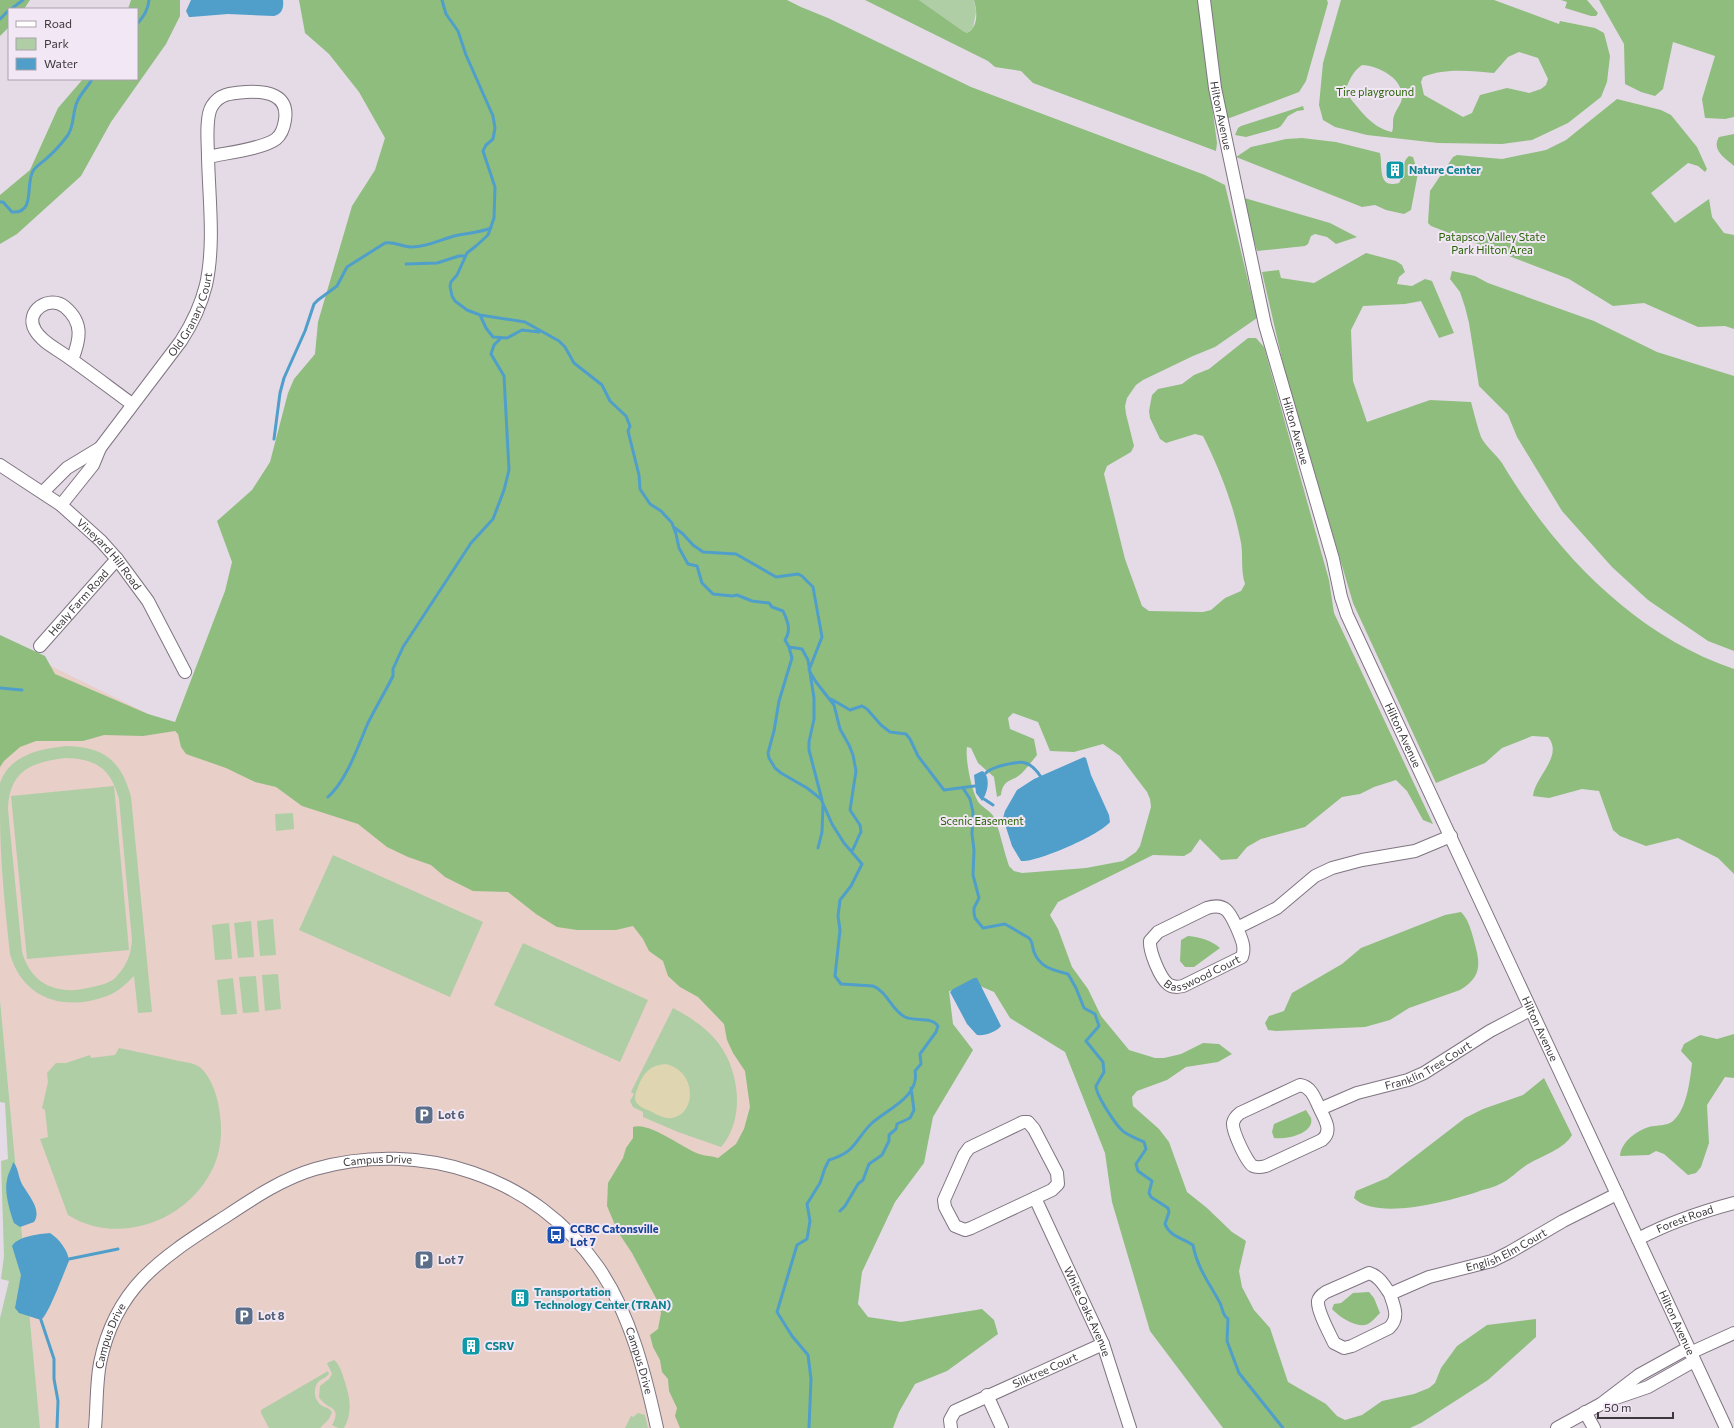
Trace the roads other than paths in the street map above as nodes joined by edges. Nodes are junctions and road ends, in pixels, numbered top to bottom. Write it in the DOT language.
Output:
graph roads {
  1 [pos="1204,0"];
  2 [pos="208,157"];
  3 [pos="72,360"];
  4 [pos="132,404"];
  5 [pos="100,448"];
  6 [pos="0,465"];
  7 [pos="43,492"];
  8 [pos="61,505"];
  9 [pos="117,559"];
  10 [pos="40,646"];
  11 [pos="185,672"];
  12 [pos="1451,836"];
  13 [pos="1236,928"];
  14 [pos="1530,1010"];
  15 [pos="1320,1109"];
  16 [pos="1617,1194"];
  17 [pos="1035,1198"];
  18 [pos="1734,1202"];
  19 [pos="1638,1239"];
  20 [pos="1390,1294"];
  21 [pos="1734,1333"];
  22 [pos="1103,1344"];
  23 [pos="1691,1354"];
  24 [pos="987,1395"];
  25 [pos="1585,1412"];
  26 [pos="96,1428"];
  27 [pos="657,1428"];
  28 [pos="951,1428"];
  29 [pos="1002,1428"];
  30 [pos="1130,1428"];
  31 [pos="1557,1428"];
  32 [pos="1594,1428"];
  33 [pos="1726,1428"];
  1 -- 12 [label="street, Hilton Avenue"];
  2 -- 2 [label="street, Old Granary Court"];
  2 -- 4 [label="street, Old Granary Court"];
  3 -- 3 [label="street"];
  3 -- 4 [label="street"];
  4 -- 5 [label="street, Old Granary Court"];
  5 -- 7 [label="street, Old Granary Court"];
  5 -- 8 [label="street, Old Granary Court"];
  6 -- 7 [label="street, Vineyard Hill Road"];
  7 -- 8 [label="street, Vineyard Hill Road"];
  8 -- 9 [label="street, Vineyard Hill Road"];
  9 -- 10 [label="street, Healy Farm Road"];
  9 -- 11 [label="street, Vineyard Hill Road"];
  12 -- 13 [label="street"];
  12 -- 14 [label="street, Hilton Avenue"];
  13 -- 13 [label="street, Basswood Court"];
  14 -- 15 [label="street, Franklin Tree Court"];
  14 -- 16 [label="street, Hilton Avenue"];
  15 -- 15 [label="street"];
  16 -- 19 [label="street, Hilton Avenue"];
  16 -- 20 [label="street, English Elm Court"];
  17 -- 17 [label="street"];
  17 -- 22 [label="street, White Oaks Avenue"];
  18 -- 19 [label="street, Forest Road"];
  19 -- 23 [label="street, Hilton Avenue"];
  20 -- 20 [label="street"];
  21 -- 23 [label="street"];
  22 -- 24 [label="street, Silktree Court"];
  22 -- 30 [label="street, White Oaks Avenue"];
  23 -- 25 [label="street"];
  23 -- 33 [label="street, Hilton Avenue"];
  24 -- 28 [label="street, Silktree Court"];
  24 -- 29 [label="street"];
  25 -- 31 [label="street"];
  25 -- 32 [label="street"];
  26 -- 27 [label="street, Campus Drive"];
}
